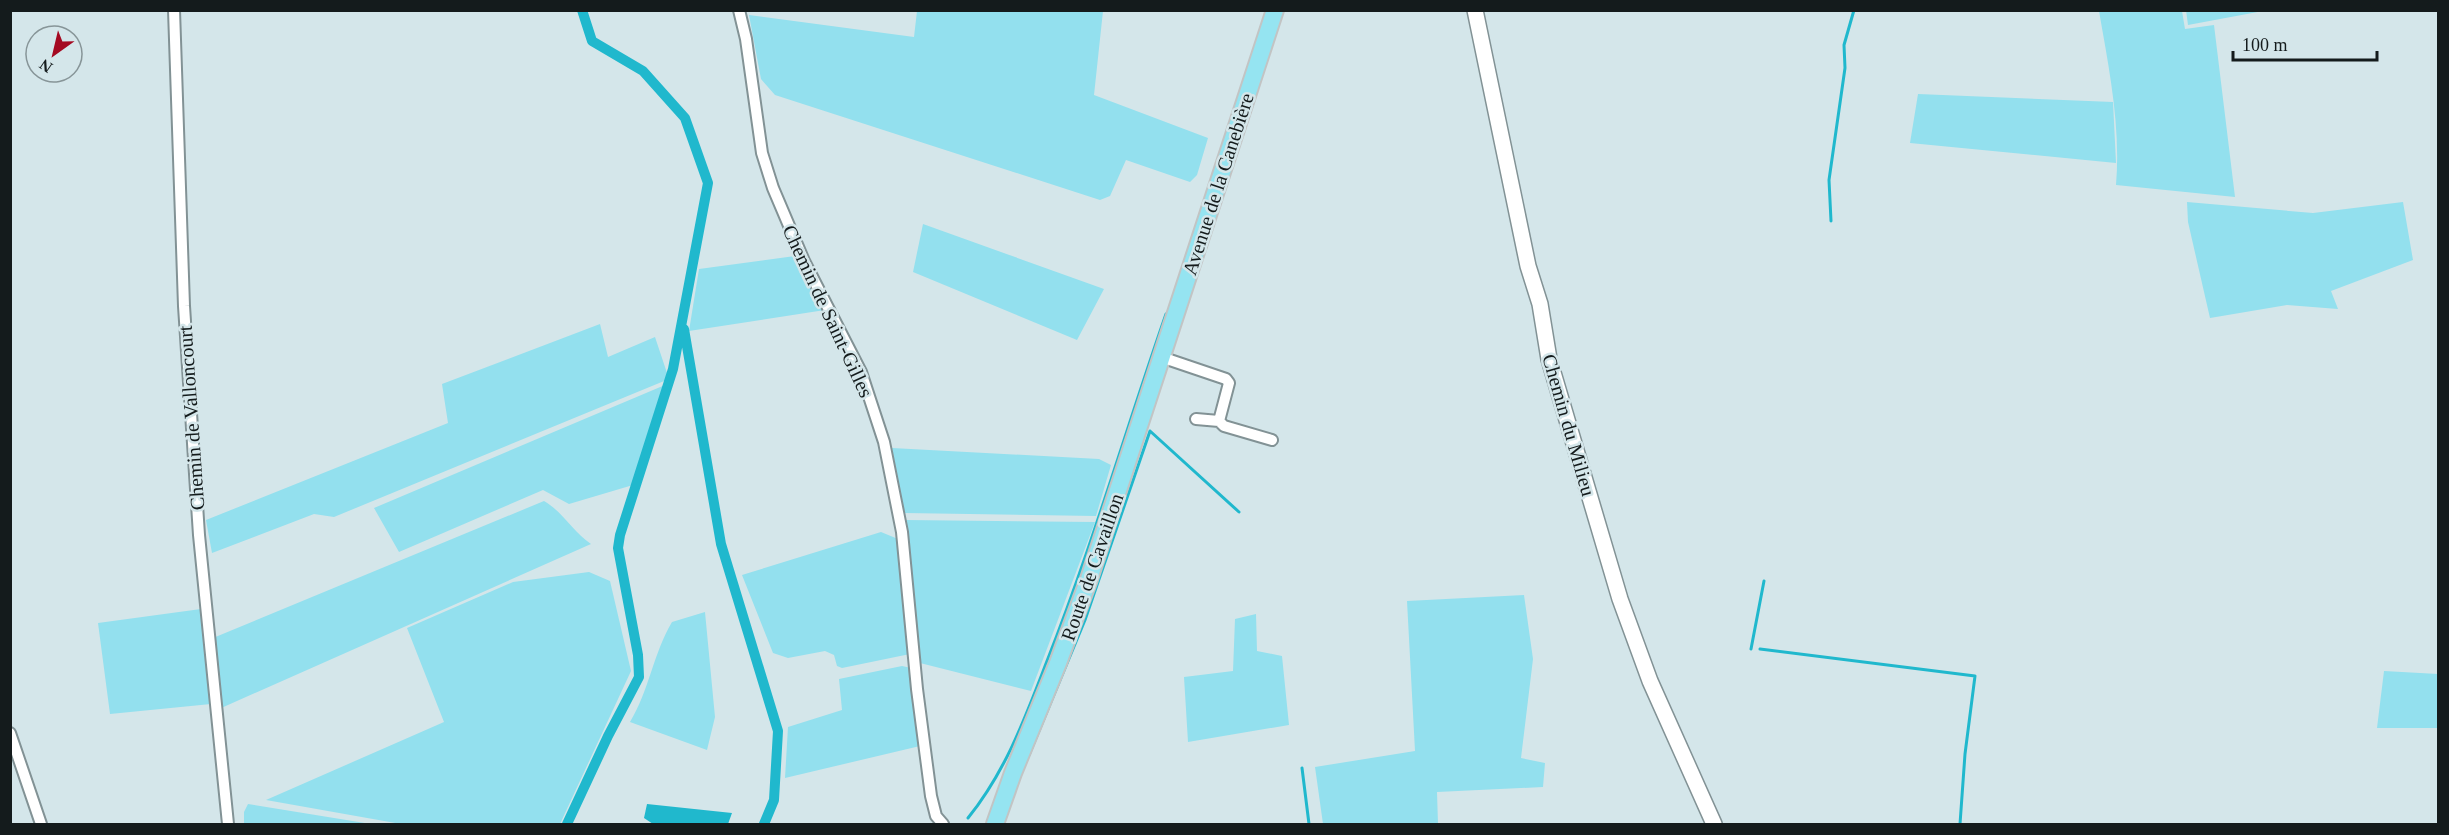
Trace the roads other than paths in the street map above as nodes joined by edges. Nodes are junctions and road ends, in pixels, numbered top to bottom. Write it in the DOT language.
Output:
graph roads {
  1 [pos="174,10"];
  2 [pos="739,10"];
  3 [pos="1275,10"];
  4 [pos="1475,10"];
  5 [pos="1161,357"];
  6 [pos="1196,419"];
  7 [pos="1218,421"];
  8 [pos="1272,440"];
  9 [pos="10,733"];
  10 [pos="1013,773"];
  11 [pos="943,824"];
  12 [pos="41,825"];
  13 [pos="228,825"];
  14 [pos="985,825"];
  15 [pos="994,825"];
  16 [pos="1714,825"];
  1 -- 13 [label="street, Chemin de Valloncourt"];
  2 -- 11 [label="street, Chemin de Saint-Gilles"];
  3 -- 5 [label="main road, Avenue de la Canebière"];
  4 -- 16 [label="street, Chemin du Milieu"];
  5 -- 7 [label="street"];
  5 -- 10 [label="main road, Route de Cavaillon"];
  6 -- 7 [label="street"];
  7 -- 8 [label="street"];
  9 -- 12 [label="street"];
  10 -- 14 [label="main road, Route de Cavaillon"];
  10 -- 15 [label="main road, Route de Cavaillon"];
}
